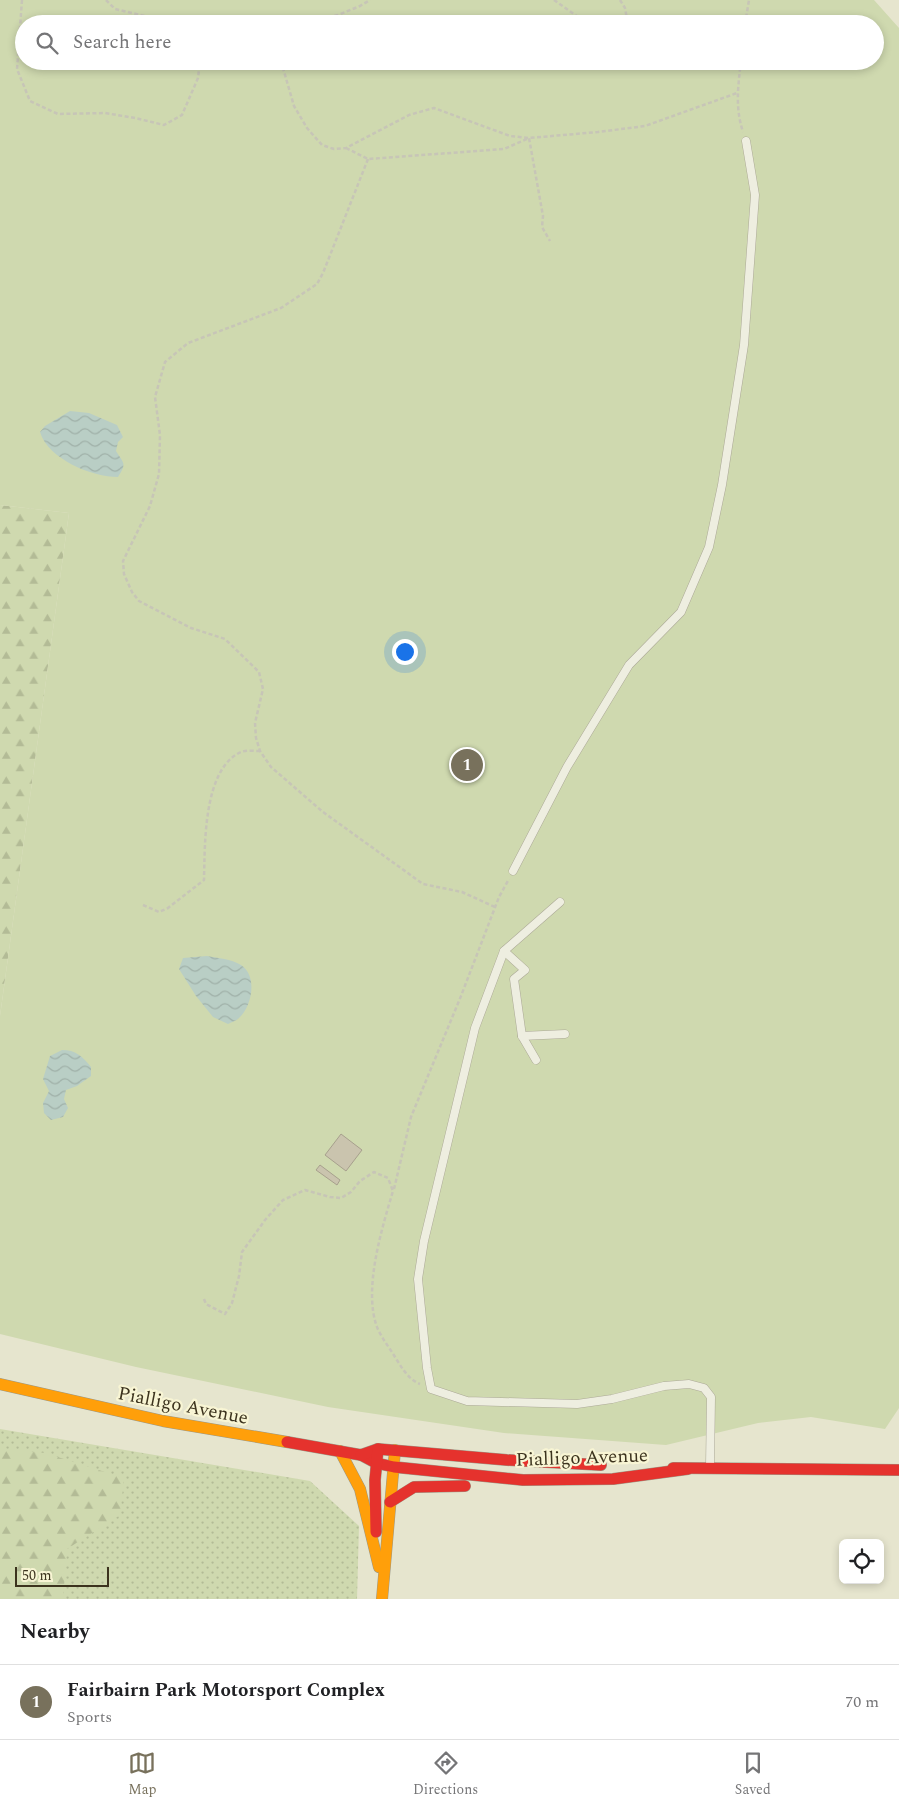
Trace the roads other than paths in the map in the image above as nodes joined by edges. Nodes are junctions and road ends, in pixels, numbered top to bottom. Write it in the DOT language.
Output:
graph roads {
  1 [pos="746,140"];
  2 [pos="513,871"];
  3 [pos="560,902"];
  4 [pos="504,951"];
  5 [pos="565,1034"];
  6 [pos="522,1036"];
  7 [pos="536,1060"];
  8 [pos="0,1384"];
  9 [pos="378,1449"];
  10 [pos="395,1450"];
  11 [pos="340,1451"];
  12 [pos="361,1455"];
  13 [pos="376,1463"];
  14 [pos="394,1467"];
  15 [pos="688,1469"];
  16 [pos="710,1469"];
  17 [pos="899,1470"];
  18 [pos="523,1480"];
  19 [pos="390,1502"];
  20 [pos="379,1567"];
  21 [pos="384,1584"];
  22 [pos="382,1599"];
  1 -- 2 [label="lane"];
  3 -- 4 [label="lane"];
  4 -- 6 [label="lane"];
  4 -- 16 [label="lane"];
  5 -- 6 [label="lane"];
  6 -- 7 [label="lane"];
  8 -- 11 [label="main road, Pialligo Avenue"];
  9 -- 10 [label="main road, Pialligo Avenue"];
  9 -- 12 [label="main road, Pialligo Avenue"];
  9 -- 13 [label="main road"];
  10 -- 14 [label="main road"];
  10 -- 15 [label="main road, Pialligo Avenue"];
  11 -- 12 [label="main road, Pialligo Avenue"];
  11 -- 20 [label="main road"];
  12 -- 13 [label="main road, Pialligo Avenue"];
  13 -- 14 [label="main road, Pialligo Avenue"];
  13 -- 20 [label="main road"];
  14 -- 18 [label="main road, Pialligo Avenue"];
  14 -- 19 [label="main road"];
  15 -- 16 [label="main road, Pialligo Avenue"];
  15 -- 18 [label="main road, Pialligo Avenue"];
  16 -- 17 [label="main road, Pialligo Avenue"];
  18 -- 19 [label="main road"];
  19 -- 21 [label="main road"];
  20 -- 21 [label="main road"];
  21 -- 22 [label="main road"];
}
